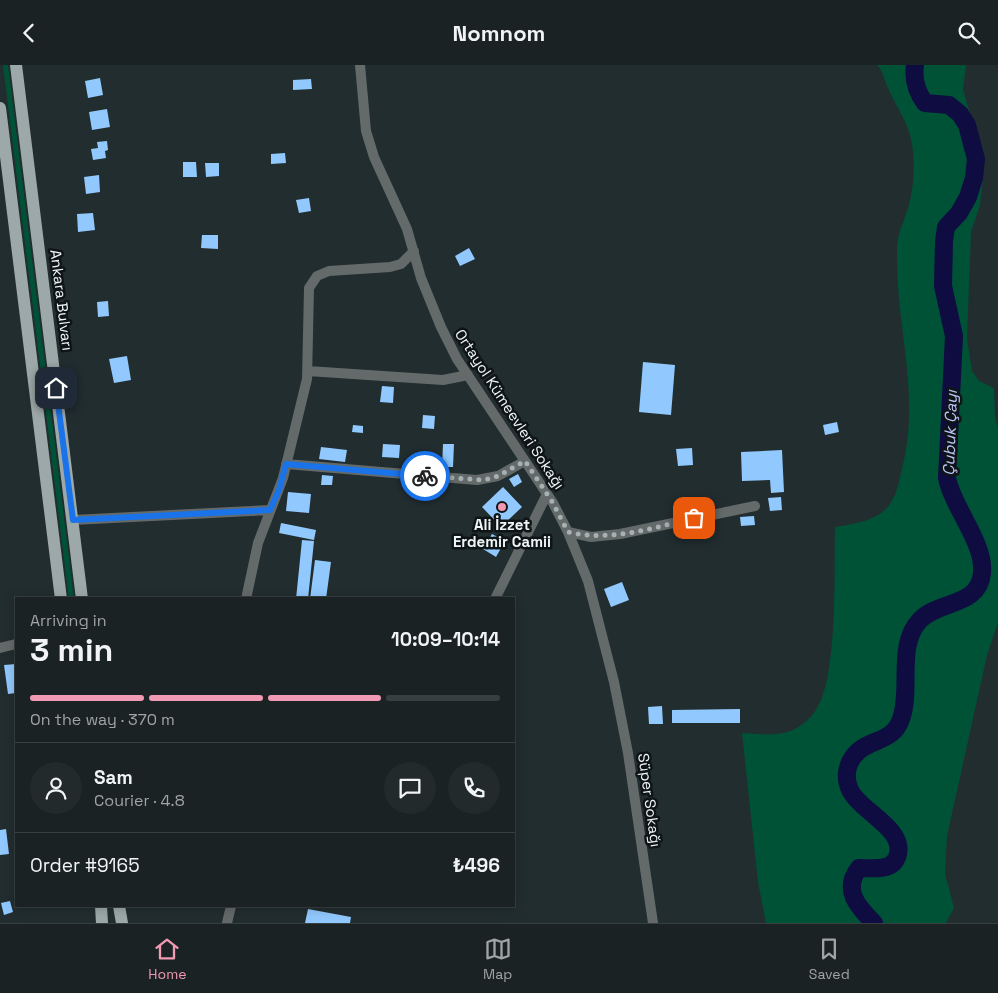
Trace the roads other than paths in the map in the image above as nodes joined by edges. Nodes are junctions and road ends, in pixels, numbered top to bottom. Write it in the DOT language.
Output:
graph roads {
  1 [pos="16,65"];
  2 [pos="360,65"];
  3 [pos="0,108"];
  4 [pos="414,251"];
  5 [pos="308,371"];
  6 [pos="468,375"];
  7 [pos="525,461"];
  8 [pos="286,464"];
  9 [pos="547,494"];
  10 [pos="755,506"];
  11 [pos="270,510"];
  12 [pos="73,520"];
  13 [pos="568,532"];
  14 [pos="61,597"];
  15 [pos="82,597"];
  16 [pos="246,597"];
  17 [pos="496,597"];
  18 [pos="15,644"];
  19 [pos="0,648"];
  20 [pos="614,683"];
  21 [pos="100,907"];
  22 [pos="119,907"];
  23 [pos="231,907"];
  24 [pos="102,923"];
  25 [pos="122,923"];
  26 [pos="227,923"];
  27 [pos="653,923"];
  1 -- 12 [label="main road, Ankara Bulvarı"];
  2 -- 4 [label="street, Ortayol Kümeevleri Sokağı"];
  3 -- 14 [label="main road"];
  4 -- 5 [label="street"];
  4 -- 6 [label="street, Ortayol Kümeevleri Sokağı"];
  5 -- 6 [label="street"];
  5 -- 8 [label="street"];
  6 -- 7 [label="street, Ortayol Kümeevleri Sokağı"];
  7 -- 8 [label="street"];
  7 -- 9 [label="street, Ortayol Kümeevleri Sokağı"];
  8 -- 11 [label="street"];
  9 -- 13 [label="street, Ortayol Kümeevleri Sokağı"];
  9 -- 17 [label="street"];
  10 -- 13 [label="street"];
  11 -- 12 [label="street"];
  11 -- 16 [label="street"];
  12 -- 15 [label="main road, Ankara Bulvarı"];
  13 -- 20 [label="street, Ortayol Kümeevleri Sokağı"];
  18 -- 19 [label="street"];
  20 -- 27 [label="street, Süper Sokağı"];
  21 -- 24 [label="main road"];
  22 -- 25 [label="main road"];
  23 -- 26 [label="street"];
}
